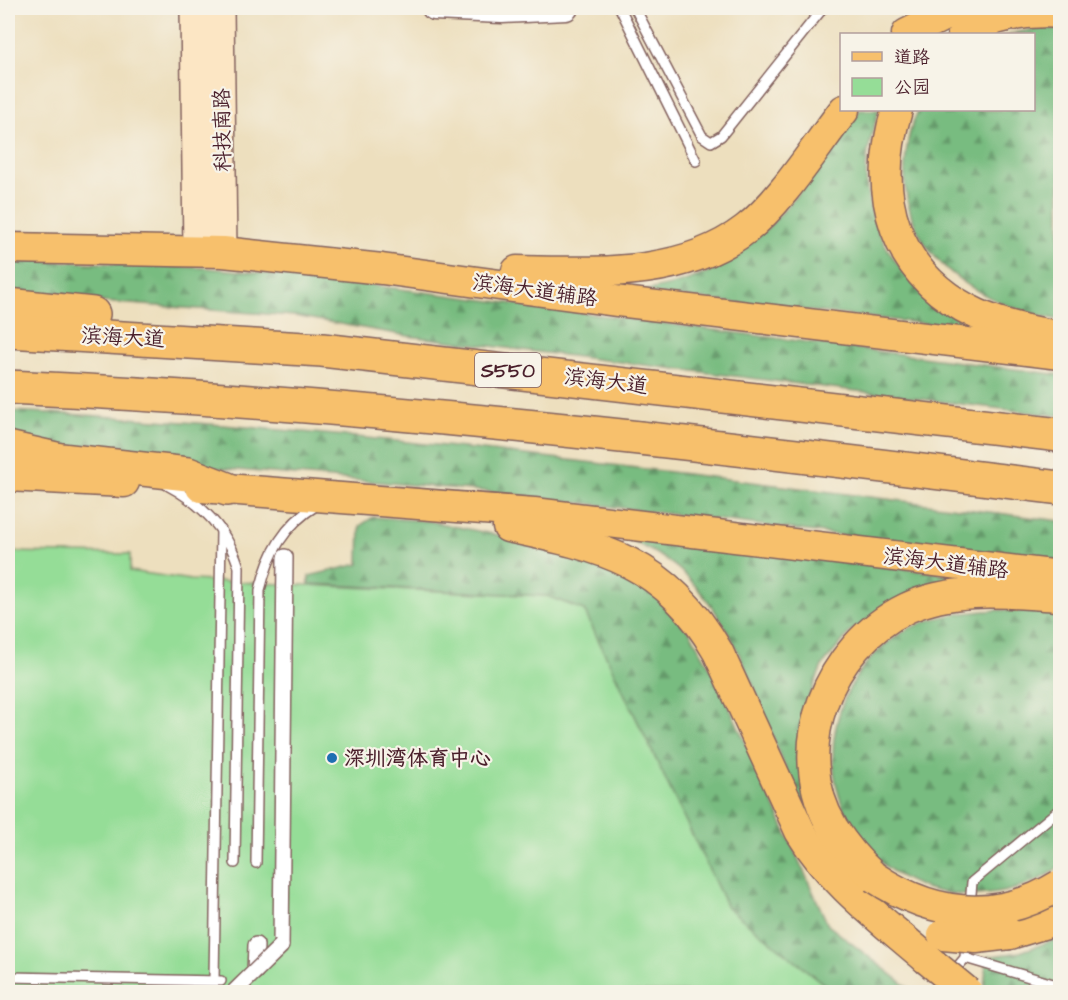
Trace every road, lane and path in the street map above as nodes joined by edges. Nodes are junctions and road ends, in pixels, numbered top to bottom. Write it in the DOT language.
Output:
graph roads {
  1 [pos="194,8"];
  2 [pos="220,8"];
  3 [pos="434,8"];
  4 [pos="566,8"];
  5 [pos="620,8"];
  6 [pos="635,8"];
  7 [pos="823,8"];
  8 [pos="933,8"];
  9 [pos="959,8"];
  10 [pos="1060,13"];
  11 [pos="904,33"];
  12 [pos="909,33"];
  13 [pos="965,33"];
  14 [pos="843,111"];
  15 [pos="897,111"];
  16 [pos="696,161"];
  17 [pos="8,248"];
  18 [pos="210,251"];
  19 [pos="382,269"];
  20 [pos="8,305"];
  21 [pos="8,331"];
  22 [pos="1060,337"];
  23 [pos="322,350"];
  24 [pos="1060,354"];
  25 [pos="8,387"];
  26 [pos="1060,435"];
  27 [pos="8,448"];
  28 [pos="8,476"];
  29 [pos="167,484"];
  30 [pos="1060,488"];
  31 [pos="227,489"];
  32 [pos="350,497"];
  33 [pos="220,530"];
  34 [pos="285,557"];
  35 [pos="1054,589"];
  36 [pos="1060,809"];
  37 [pos="235,863"];
  38 [pos="256,863"];
  39 [pos="1060,885"];
  40 [pos="1060,916"];
  41 [pos="256,945"];
  42 [pos="935,947"];
  43 [pos="965,958"];
  44 [pos="255,972"];
  45 [pos="8,977"];
  46 [pos="1060,986"];
  47 [pos="234,993"];
  48 [pos="936,993"];
  49 [pos="968,993"];
  1 -- 18 [label="main road, 科技南路"];
  2 -- 18 [label="main road, 科技南路"];
  3 -- 4 [label="street"];
  5 -- 16 [label="lane"];
  6 -- 7 [label="lane"];
  8 -- 11 [label="main road"];
  9 -- 12 [label="main road"];
  10 -- 13 [label="main road"];
  14 -- 19 [label="main road"];
  15 -- 22 [label="main road"];
  17 -- 18 [label="main road, 滨海大道辅路"];
  18 -- 19 [label="main road, 滨海大道辅路"];
  19 -- 24 [label="main road, 滨海大道辅路"];
  20 -- 23 [label="highway"];
  21 -- 23 [label="highway, 滨海大道 / S550"];
  23 -- 26 [label="highway, 滨海大道 / S550"];
  25 -- 30 [label="highway"];
  27 -- 31 [label="highway"];
  28 -- 29 [label="main road, 滨海大道辅路"];
  29 -- 31 [label="main road, 滨海大道辅路"];
  29 -- 33 [label="lane"];
  31 -- 32 [label="main road, 滨海大道辅路"];
  32 -- 35 [label="main road, 滨海大道辅路"];
  32 -- 38 [label="lane"];
  32 -- 42 [label="main road"];
  33 -- 37 [label="lane"];
  33 -- 45 [label="lane"];
  34 -- 44 [label="street, bridge"];
  35 -- 39 [label="main road, bridge"];
  36 -- 43 [label="lane"];
  40 -- 42 [label="main road, bridge"];
  41 -- 44 [label="street"];
  42 -- 49 [label="main road, bridge"];
  43 -- 46 [label="lane"];
  43 -- 48 [label="lane"];
  44 -- 47 [label="street, bridge"];
}
